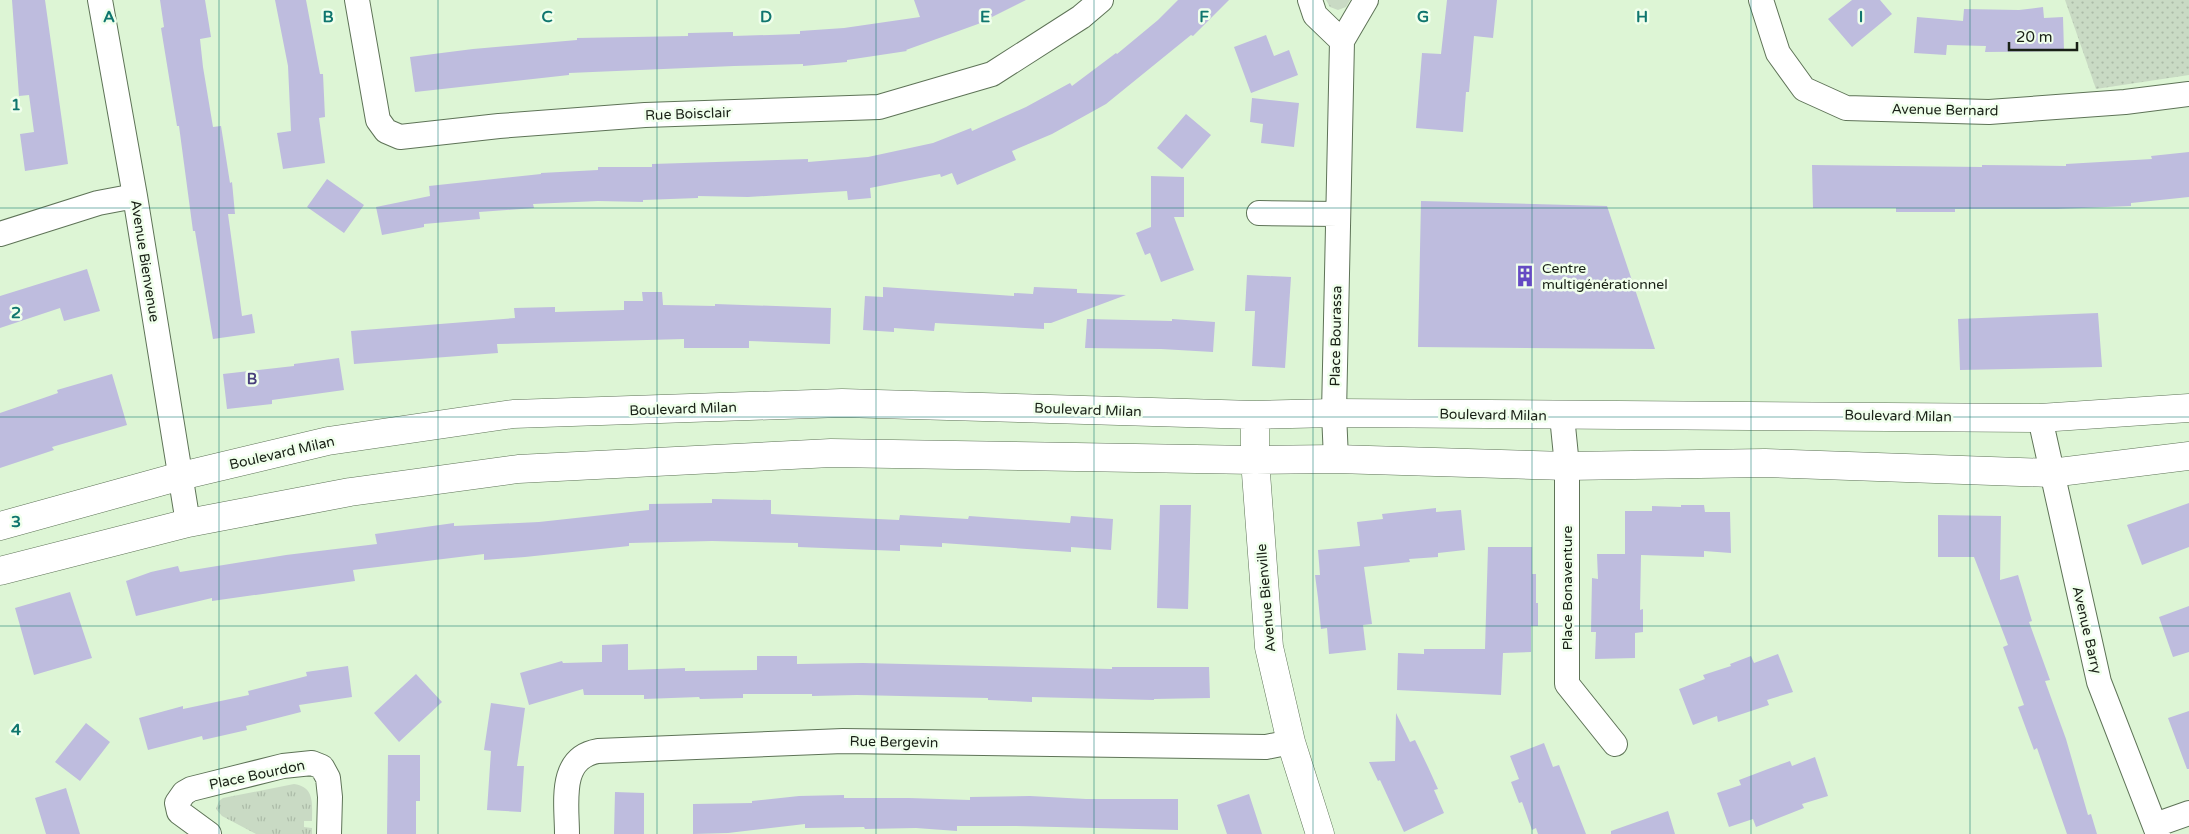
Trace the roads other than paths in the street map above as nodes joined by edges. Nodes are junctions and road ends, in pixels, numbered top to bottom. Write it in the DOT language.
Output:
graph roads {
  1 [pos="100,0"];
  2 [pos="357,0"];
  3 [pos="1101,0"];
  4 [pos="1310,0"];
  5 [pos="1366,0"];
  6 [pos="1761,0"];
  7 [pos="1342,41"];
  8 [pos="2189,94"];
  9 [pos="135,196"];
  10 [pos="1259,213"];
  11 [pos="1338,214"];
  12 [pos="0,234"];
  13 [pos="2189,408"];
  14 [pos="1334,412"];
  15 [pos="1255,415"];
  16 [pos="1562,416"];
  17 [pos="2040,418"];
  18 [pos="2189,456"];
  19 [pos="1336,459"];
  20 [pos="1254,460"];
  21 [pos="1567,466"];
  22 [pos="2051,473"];
  23 [pos="181,476"];
  24 [pos="188,522"];
  25 [pos="0,526"];
  26 [pos="0,571"];
  27 [pos="1290,742"];
  28 [pos="1615,744"];
  29 [pos="2189,813"];
  30 [pos="2157,829"];
  31 [pos="209,834"];
  32 [pos="329,834"];
  33 [pos="566,834"];
  34 [pos="1320,834"];
  1 -- 9 [label="street, Avenue Bienvenue"];
  2 -- 3 [label="street, Rue Boisclair"];
  4 -- 7 [label="street"];
  5 -- 7 [label="street, Place Bourassa"];
  6 -- 8 [label="street, Avenue Bernard"];
  7 -- 11 [label="street, Place Bourassa"];
  9 -- 12 [label="street"];
  9 -- 23 [label="street, Avenue Bienvenue"];
  10 -- 11 [label="street"];
  11 -- 14 [label="street, Place Bourassa"];
  13 -- 17 [label="main road, Boulevard Milan"];
  14 -- 15 [label="main road, Boulevard Milan"];
  14 -- 16 [label="main road, Boulevard Milan"];
  14 -- 19 [label="street, Place Bourassa"];
  15 -- 20 [label="main road, Avenue Bienville"];
  15 -- 23 [label="main road, Boulevard Milan"];
  16 -- 17 [label="main road, Boulevard Milan"];
  16 -- 21 [label="street, Place Bonaventure"];
  17 -- 22 [label="street, Avenue Barry"];
  18 -- 22 [label="main road"];
  19 -- 20 [label="main road"];
  19 -- 21 [label="main road"];
  20 -- 24 [label="main road"];
  20 -- 27 [label="main road, Avenue Bienville"];
  21 -- 22 [label="main road"];
  21 -- 28 [label="street, Place Bonaventure"];
  22 -- 30 [label="street, Avenue Barry"];
  23 -- 24 [label="street, Avenue Bienvenue"];
  23 -- 25 [label="main road, Boulevard Milan"];
  24 -- 26 [label="main road"];
  27 -- 33 [label="street, Rue Bergevin"];
  27 -- 34 [label="main road, Avenue Bienville"];
  29 -- 30 [label="street"];
  31 -- 32 [label="street, Place Bourdon"];
}
